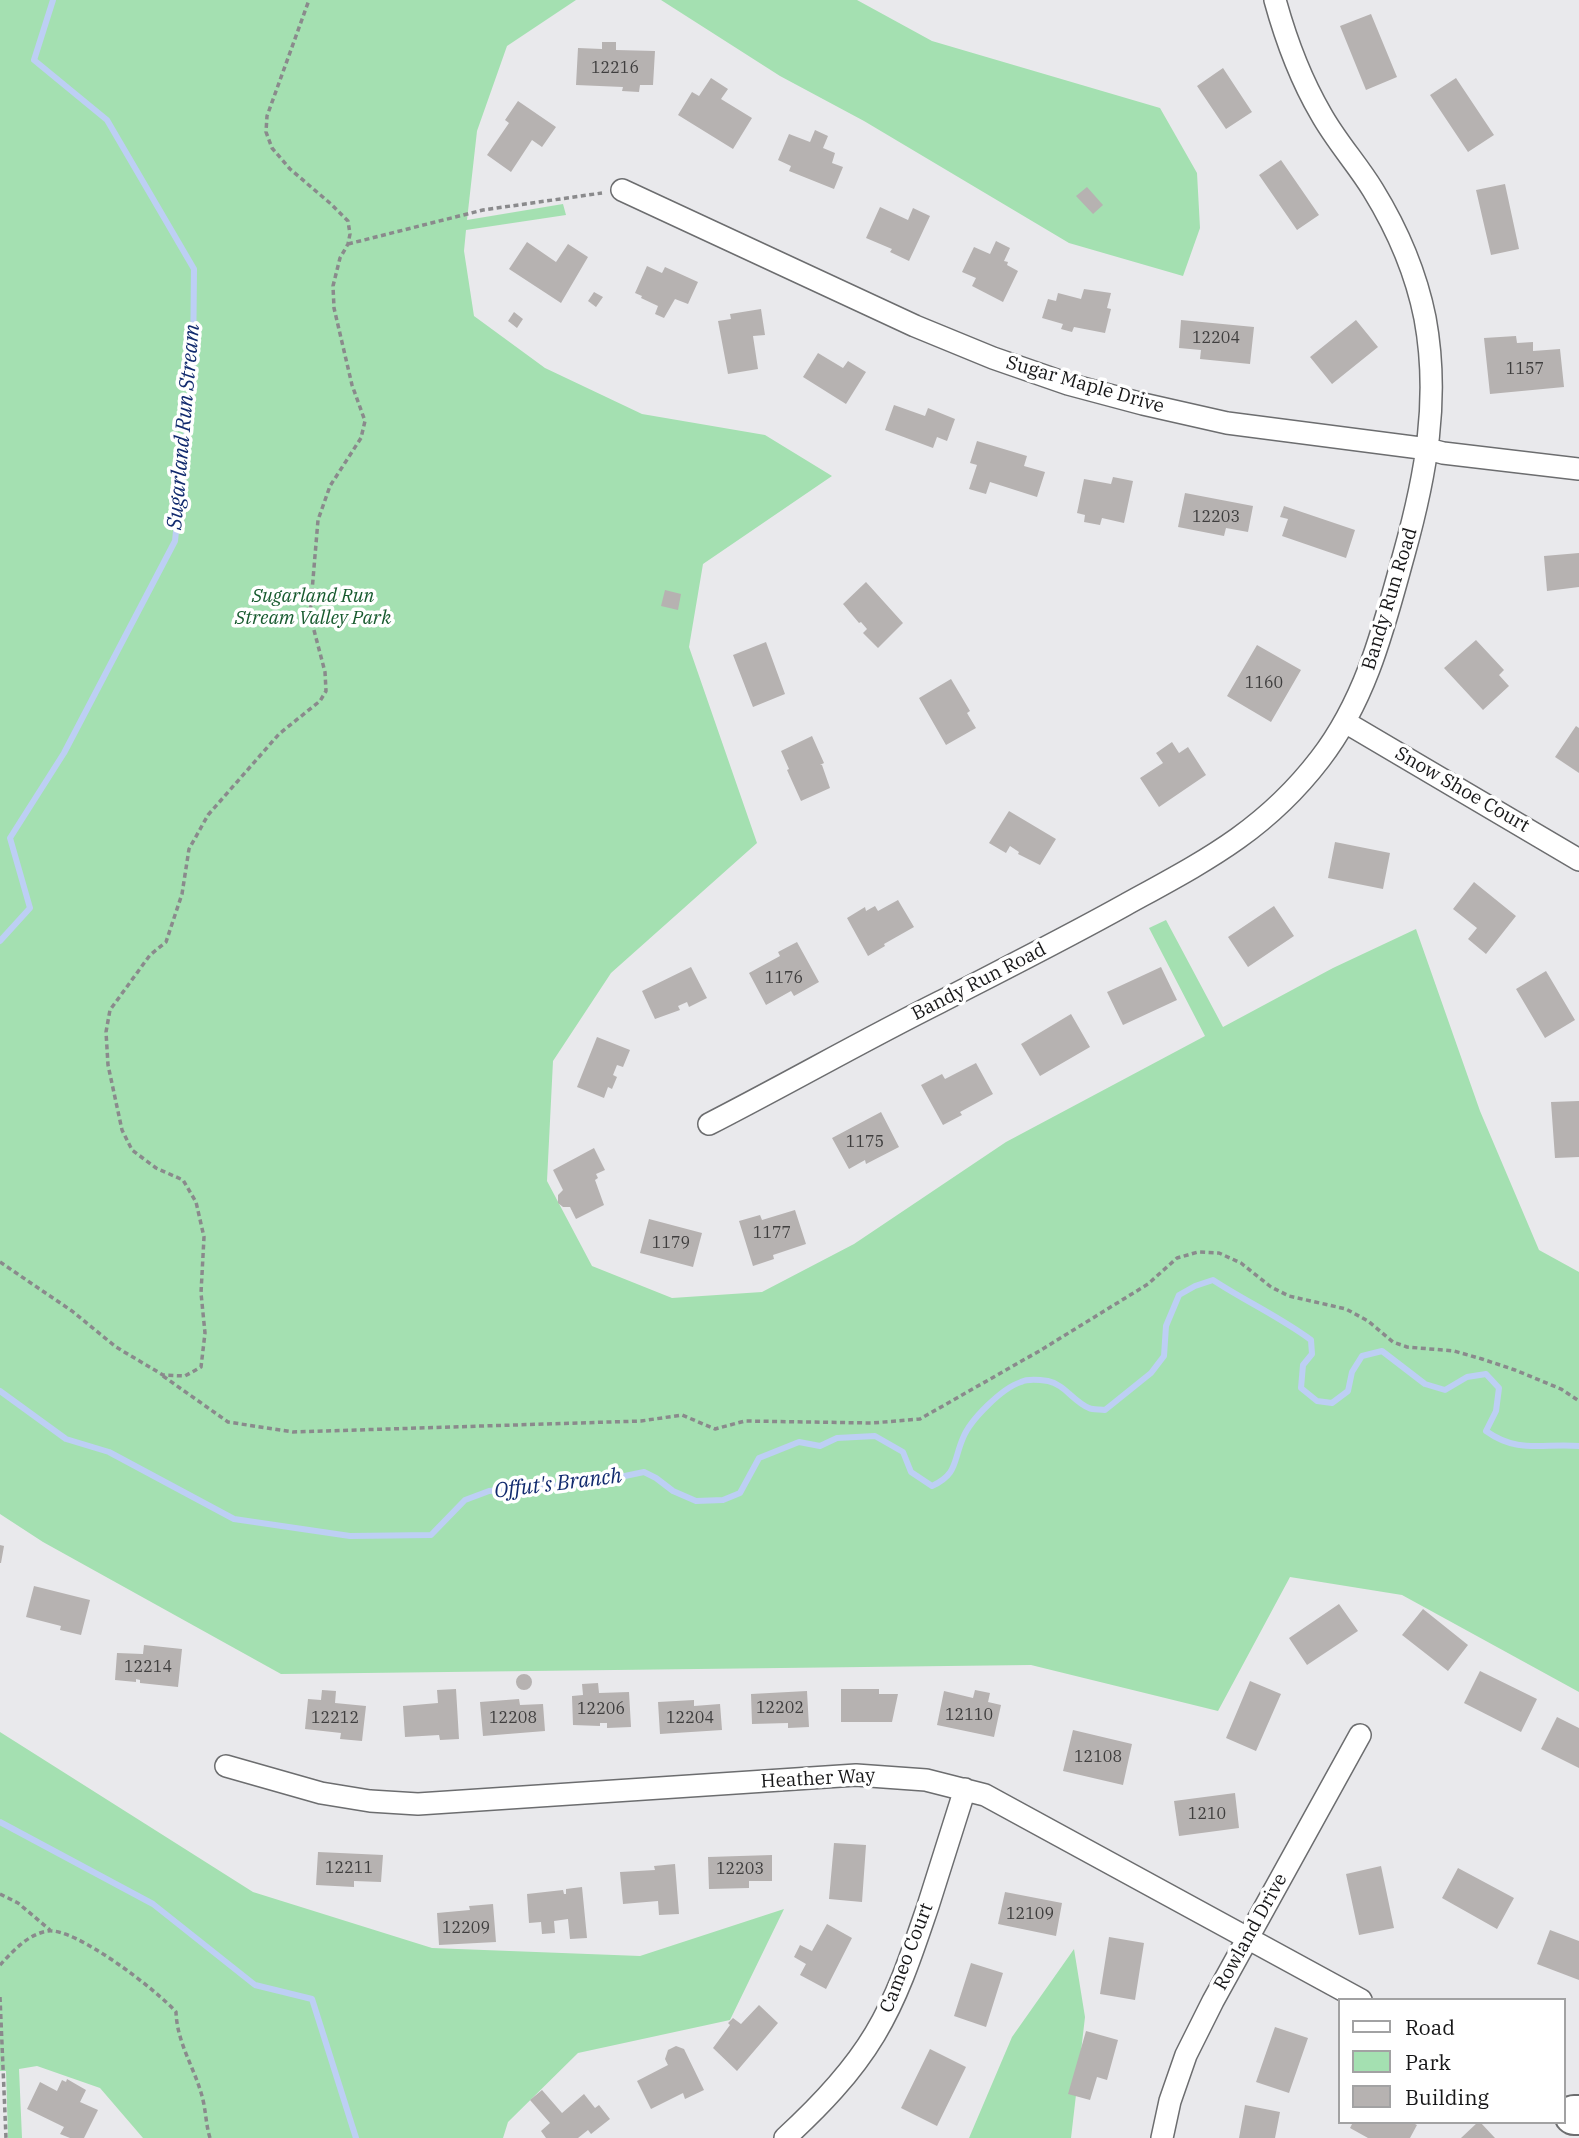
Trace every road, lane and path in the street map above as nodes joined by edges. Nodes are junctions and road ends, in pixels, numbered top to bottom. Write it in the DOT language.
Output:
graph roads {
  1 [pos="309,0"];
  2 [pos="1275,0"];
  3 [pos="622,190"];
  4 [pos="348,244"];
  5 [pos="1429,449"];
  6 [pos="1579,469"];
  7 [pos="1345,722"];
  8 [pos="1579,859"];
  9 [pos="709,1124"];
  10 [pos="0,1262"];
  11 [pos="163,1375"];
  12 [pos="1579,1402"];
  13 [pos="1360,1735"];
  14 [pos="226,1766"];
  15 [pos="965,1789"];
  16 [pos="0,1894"];
  17 [pos="50,1930"];
  18 [pos="1248,1939"];
  19 [pos="0,1965"];
  20 [pos="0,1997"];
  21 [pos="1357,1998"];
  22 [pos="6,2138"];
  23 [pos="210,2138"];
  24 [pos="785,2138"];
  25 [pos="1162,2138"];
  1 -- 4 [label="path"];
  2 -- 5 [label="street, Bandy Run Road"];
  3 -- 4 [label="path"];
  3 -- 5 [label="street, Sugar Maple Drive"];
  4 -- 11 [label="path"];
  5 -- 6 [label="street, Sugar Maple Drive"];
  5 -- 7 [label="street, Bandy Run Road"];
  7 -- 8 [label="street, Snow Shoe Court"];
  7 -- 9 [label="street, Bandy Run Road"];
  10 -- 11 [label="path"];
  11 -- 12 [label="path"];
  13 -- 18 [label="street, Rowland Drive"];
  14 -- 15 [label="street, Heather Way"];
  15 -- 18 [label="street, Heather Way"];
  15 -- 24 [label="street, Cameo Court"];
  16 -- 17 [label="path"];
  17 -- 19 [label="path"];
  17 -- 23 [label="path"];
  18 -- 21 [label="street, Heather Way"];
  18 -- 25 [label="street, Rowland Drive"];
  20 -- 22 [label="path"];
}
